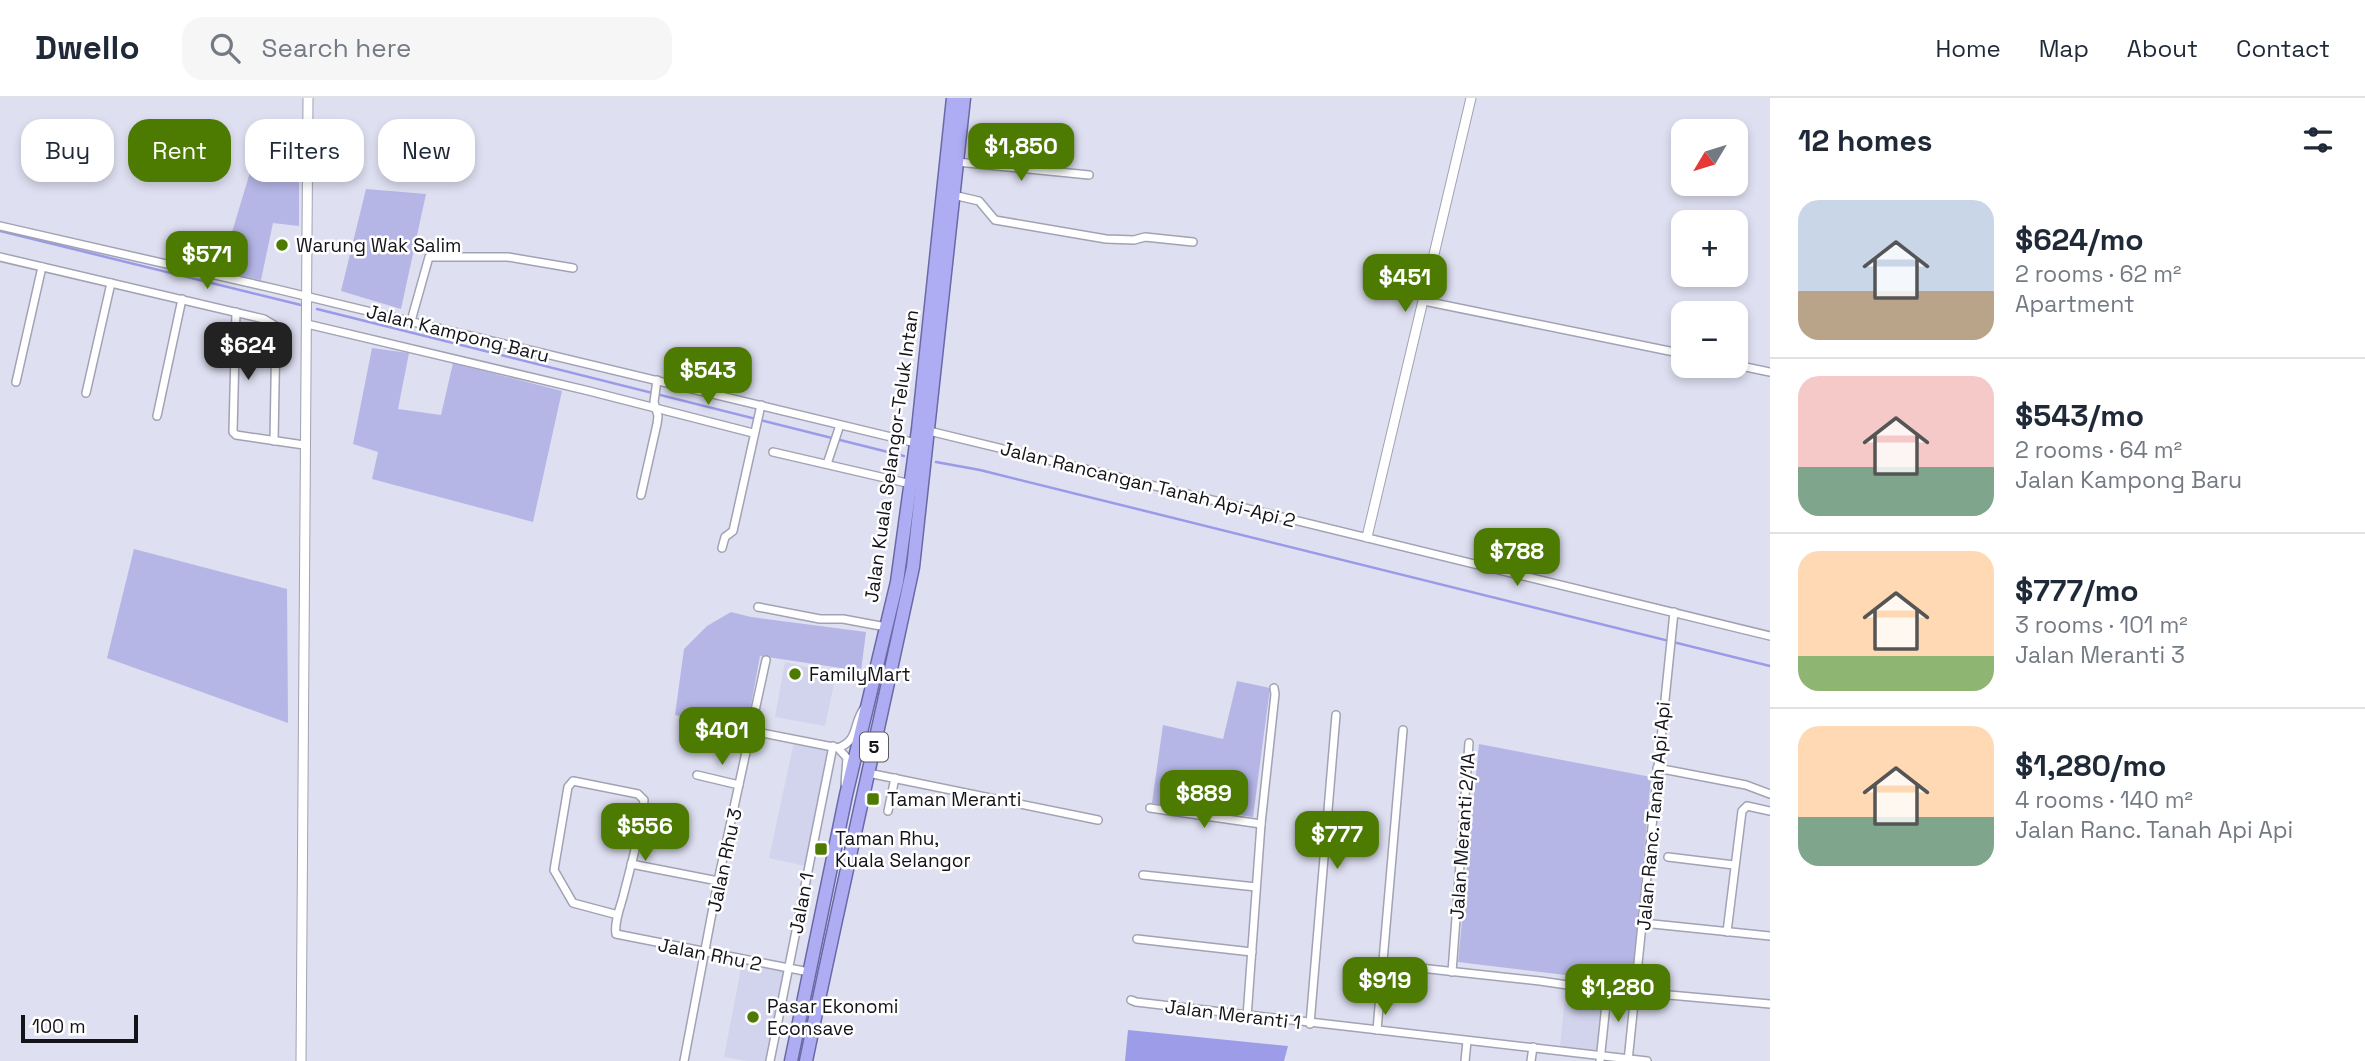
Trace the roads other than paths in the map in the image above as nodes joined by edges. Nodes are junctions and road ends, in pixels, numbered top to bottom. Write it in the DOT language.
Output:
graph roads {
  1 [pos="308,98"];
  2 [pos="953,98"];
  3 [pos="964,98"];
  4 [pos="1471,98"];
  5 [pos="957,162"];
  6 [pos="1089,175"];
  7 [pos="953,195"];
  8 [pos="0,226"];
  9 [pos="1193,242"];
  10 [pos="0,257"];
  11 [pos="42,267"];
  12 [pos="573,268"];
  13 [pos="111,283"];
  14 [pos="306,296"];
  15 [pos="182,299"];
  16 [pos="1424,301"];
  17 [pos="236,312"];
  18 [pos="411,321"];
  19 [pos="307,324"];
  20 [pos="1671,352"];
  21 [pos="1748,367"];
  22 [pos="1770,372"];
  23 [pos="16,382"];
  24 [pos="657,384"];
  25 [pos="86,393"];
  26 [pos="655,405"];
  27 [pos="761,405"];
  28 [pos="157,416"];
  29 [pos="840,425"];
  30 [pos="929,431"];
  31 [pos="753,433"];
  32 [pos="274,440"];
  33 [pos="916,443"];
  34 [pos="304,445"];
  35 [pos="773,452"];
  36 [pos="827,464"];
  37 [pos="911,484"];
  38 [pos="640,495"];
  39 [pos="1367,537"];
  40 [pos="722,548"];
  41 [pos="758,607"];
  42 [pos="1674,612"];
  43 [pos="886,627"];
  44 [pos="1770,636"];
  45 [pos="766,660"];
  46 [pos="1274,688"];
  47 [pos="867,704"];
  48 [pos="1336,715"];
  49 [pos="1403,730"];
  50 [pos="752,731"];
  51 [pos="1469,743"];
  52 [pos="836,747"];
  53 [pos="1657,768"];
  54 [pos="868,773"];
  55 [pos="697,775"];
  56 [pos="895,778"];
  57 [pos="739,785"];
  58 [pos="1770,794"];
  59 [pos="846,795"];
  60 [pos="1150,808"];
  61 [pos="888,811"];
  62 [pos="1770,811"];
  63 [pos="1098,820"];
  64 [pos="1261,824"];
  65 [pos="1668,857"];
  66 [pos="631,864"];
  67 [pos="1734,866"];
  68 [pos="1143,874"];
  69 [pos="718,881"];
  70 [pos="1256,887"];
  71 [pos="618,915"];
  72 [pos="1643,923"];
  73 [pos="1727,932"];
  74 [pos="1770,936"];
  75 [pos="1137,939"];
  76 [pos="1252,952"];
  77 [pos="705,953"];
  78 [pos="1383,964"];
  79 [pos="789,969"];
  80 [pos="809,972"];
  81 [pos="1451,972"];
  82 [pos="1658,994"];
  83 [pos="1131,1000"];
  84 [pos="1770,1004"];
  85 [pos="1247,1017"];
  86 [pos="1311,1024"];
  87 [pos="1377,1030"];
  88 [pos="1467,1041"];
  89 [pos="1533,1047"];
  90 [pos="1600,1058"];
  91 [pos="1628,1060"];
  92 [pos="301,1061"];
  93 [pos="684,1061"];
  94 [pos="770,1061"];
  95 [pos="791,1061"];
  96 [pos="806,1061"];
  97 [pos="1465,1061"];
  98 [pos="1531,1061"];
  99 [pos="1647,1061"];
  1 -- 14 [label="street"];
  2 -- 33 [label="highway, Jalan Kuala Selangor-Teluk Intan / 5"];
  3 -- 5 [label="highway, Jalan Kuala Selangor-Teluk Intan / 5"];
  4 -- 16 [label="street"];
  5 -- 6 [label="street"];
  5 -- 7 [label="highway, Jalan Kuala Selangor-Teluk Intan / 5"];
  7 -- 9 [label="street"];
  7 -- 30 [label="highway, Jalan Kuala Selangor-Teluk Intan / 5"];
  8 -- 14 [label="street, Jalan Kampong Baru"];
  10 -- 11 [label="street"];
  11 -- 13 [label="street"];
  11 -- 23 [label="street"];
  12 -- 18 [label="street"];
  13 -- 15 [label="street"];
  13 -- 25 [label="street"];
  14 -- 18 [label="street, Jalan Kampong Baru"];
  14 -- 19 [label="street"];
  15 -- 17 [label="street"];
  15 -- 28 [label="street"];
  16 -- 20 [label="street"];
  16 -- 39 [label="street"];
  17 -- 32 [label="street"];
  17 -- 32 [label="street"];
  18 -- 24 [label="street, Jalan Kampong Baru"];
  19 -- 26 [label="street"];
  19 -- 34 [label="street"];
  21 -- 22 [label="street"];
  24 -- 26 [label="street"];
  24 -- 27 [label="street, Jalan Kampong Baru"];
  26 -- 31 [label="street"];
  26 -- 38 [label="street"];
  27 -- 29 [label="street, Jalan Kampong Baru"];
  27 -- 31 [label="street"];
  29 -- 33 [label="street, Jalan Kampong Baru"];
  29 -- 36 [label="street"];
  30 -- 39 [label="street, Jalan Rancangan Tanah Api-Api 2"];
  30 -- 54 [label="highway, Jalan Kuala Selangor-Teluk Intan / 5"];
  31 -- 40 [label="street"];
  32 -- 34 [label="street"];
  33 -- 37 [label="highway, Jalan Kuala Selangor-Teluk Intan / 5"];
  34 -- 92 [label="street"];
  35 -- 36 [label="street"];
  36 -- 37 [label="street"];
  37 -- 43 [label="highway, Jalan Kuala Selangor-Teluk Intan / 5"];
  39 -- 42 [label="street, Jalan Rancangan Tanah Api-Api 2"];
  41 -- 43 [label="street"];
  42 -- 44 [label="street"];
  42 -- 53 [label="street, Jalan Ranc. Tanah Api Api"];
  43 -- 47 [label="highway, Jalan Kuala Selangor-Teluk Intan / 5"];
  45 -- 50 [label="street, Jalan Rhu 3"];
  46 -- 64 [label="street"];
  47 -- 52 [label="street"];
  47 -- 59 [label="highway, Jalan Kuala Selangor-Teluk Intan / 5"];
  48 -- 86 [label="street"];
  49 -- 78 [label="street"];
  50 -- 52 [label="street"];
  50 -- 57 [label="street, Jalan Rhu 3"];
  51 -- 81 [label="street, Jalan Meranti 2/1A"];
  52 -- 59 [label="street"];
  52 -- 79 [label="street, Jalan 1"];
  53 -- 58 [label="street"];
  53 -- 72 [label="street, Jalan Ranc. Tanah Api Api"];
  54 -- 56 [label="street"];
  54 -- 96 [label="highway, Jalan Kuala Selangor-Teluk Intan / 5"];
  55 -- 57 [label="street"];
  56 -- 61 [label="street"];
  56 -- 63 [label="street"];
  57 -- 69 [label="street, Jalan Rhu 3"];
  59 -- 80 [label="highway, Jalan Kuala Selangor-Teluk Intan / 5"];
  60 -- 64 [label="street"];
  62 -- 67 [label="street"];
  64 -- 70 [label="street"];
  65 -- 67 [label="street"];
  66 -- 69 [label="street"];
  66 -- 71 [label="street"];
  66 -- 71 [label="street"];
  67 -- 73 [label="street"];
  68 -- 70 [label="street"];
  69 -- 77 [label="street, Jalan Rhu 3"];
  70 -- 76 [label="street"];
  71 -- 77 [label="street, Jalan Rhu 2"];
  72 -- 73 [label="street"];
  72 -- 91 [label="street, Jalan Ranc. Tanah Api Api"];
  73 -- 74 [label="street"];
  75 -- 76 [label="street"];
  76 -- 85 [label="street"];
  77 -- 79 [label="street, Jalan Rhu 2"];
  77 -- 93 [label="street, Jalan Rhu 3"];
  78 -- 81 [label="street"];
  78 -- 87 [label="street"];
  79 -- 80 [label="street, Jalan Rhu 2"];
  79 -- 94 [label="street, Jalan 1"];
  80 -- 95 [label="highway, Jalan Kuala Selangor-Teluk Intan / 5"];
  81 -- 90 [label="street"];
  82 -- 84 [label="street"];
  83 -- 85 [label="street, Jalan Meranti 1"];
  85 -- 86 [label="street, Jalan Meranti 1"];
  86 -- 87 [label="street, Jalan Meranti 1"];
  87 -- 88 [label="street, Jalan Meranti 1"];
  88 -- 89 [label="street, Jalan Meranti 1"];
  88 -- 97 [label="street"];
  89 -- 90 [label="street, Jalan Meranti 1"];
  89 -- 98 [label="street"];
  90 -- 91 [label="street, Jalan Meranti 1"];
  91 -- 99 [label="street, Jalan Meranti 1"];
}
